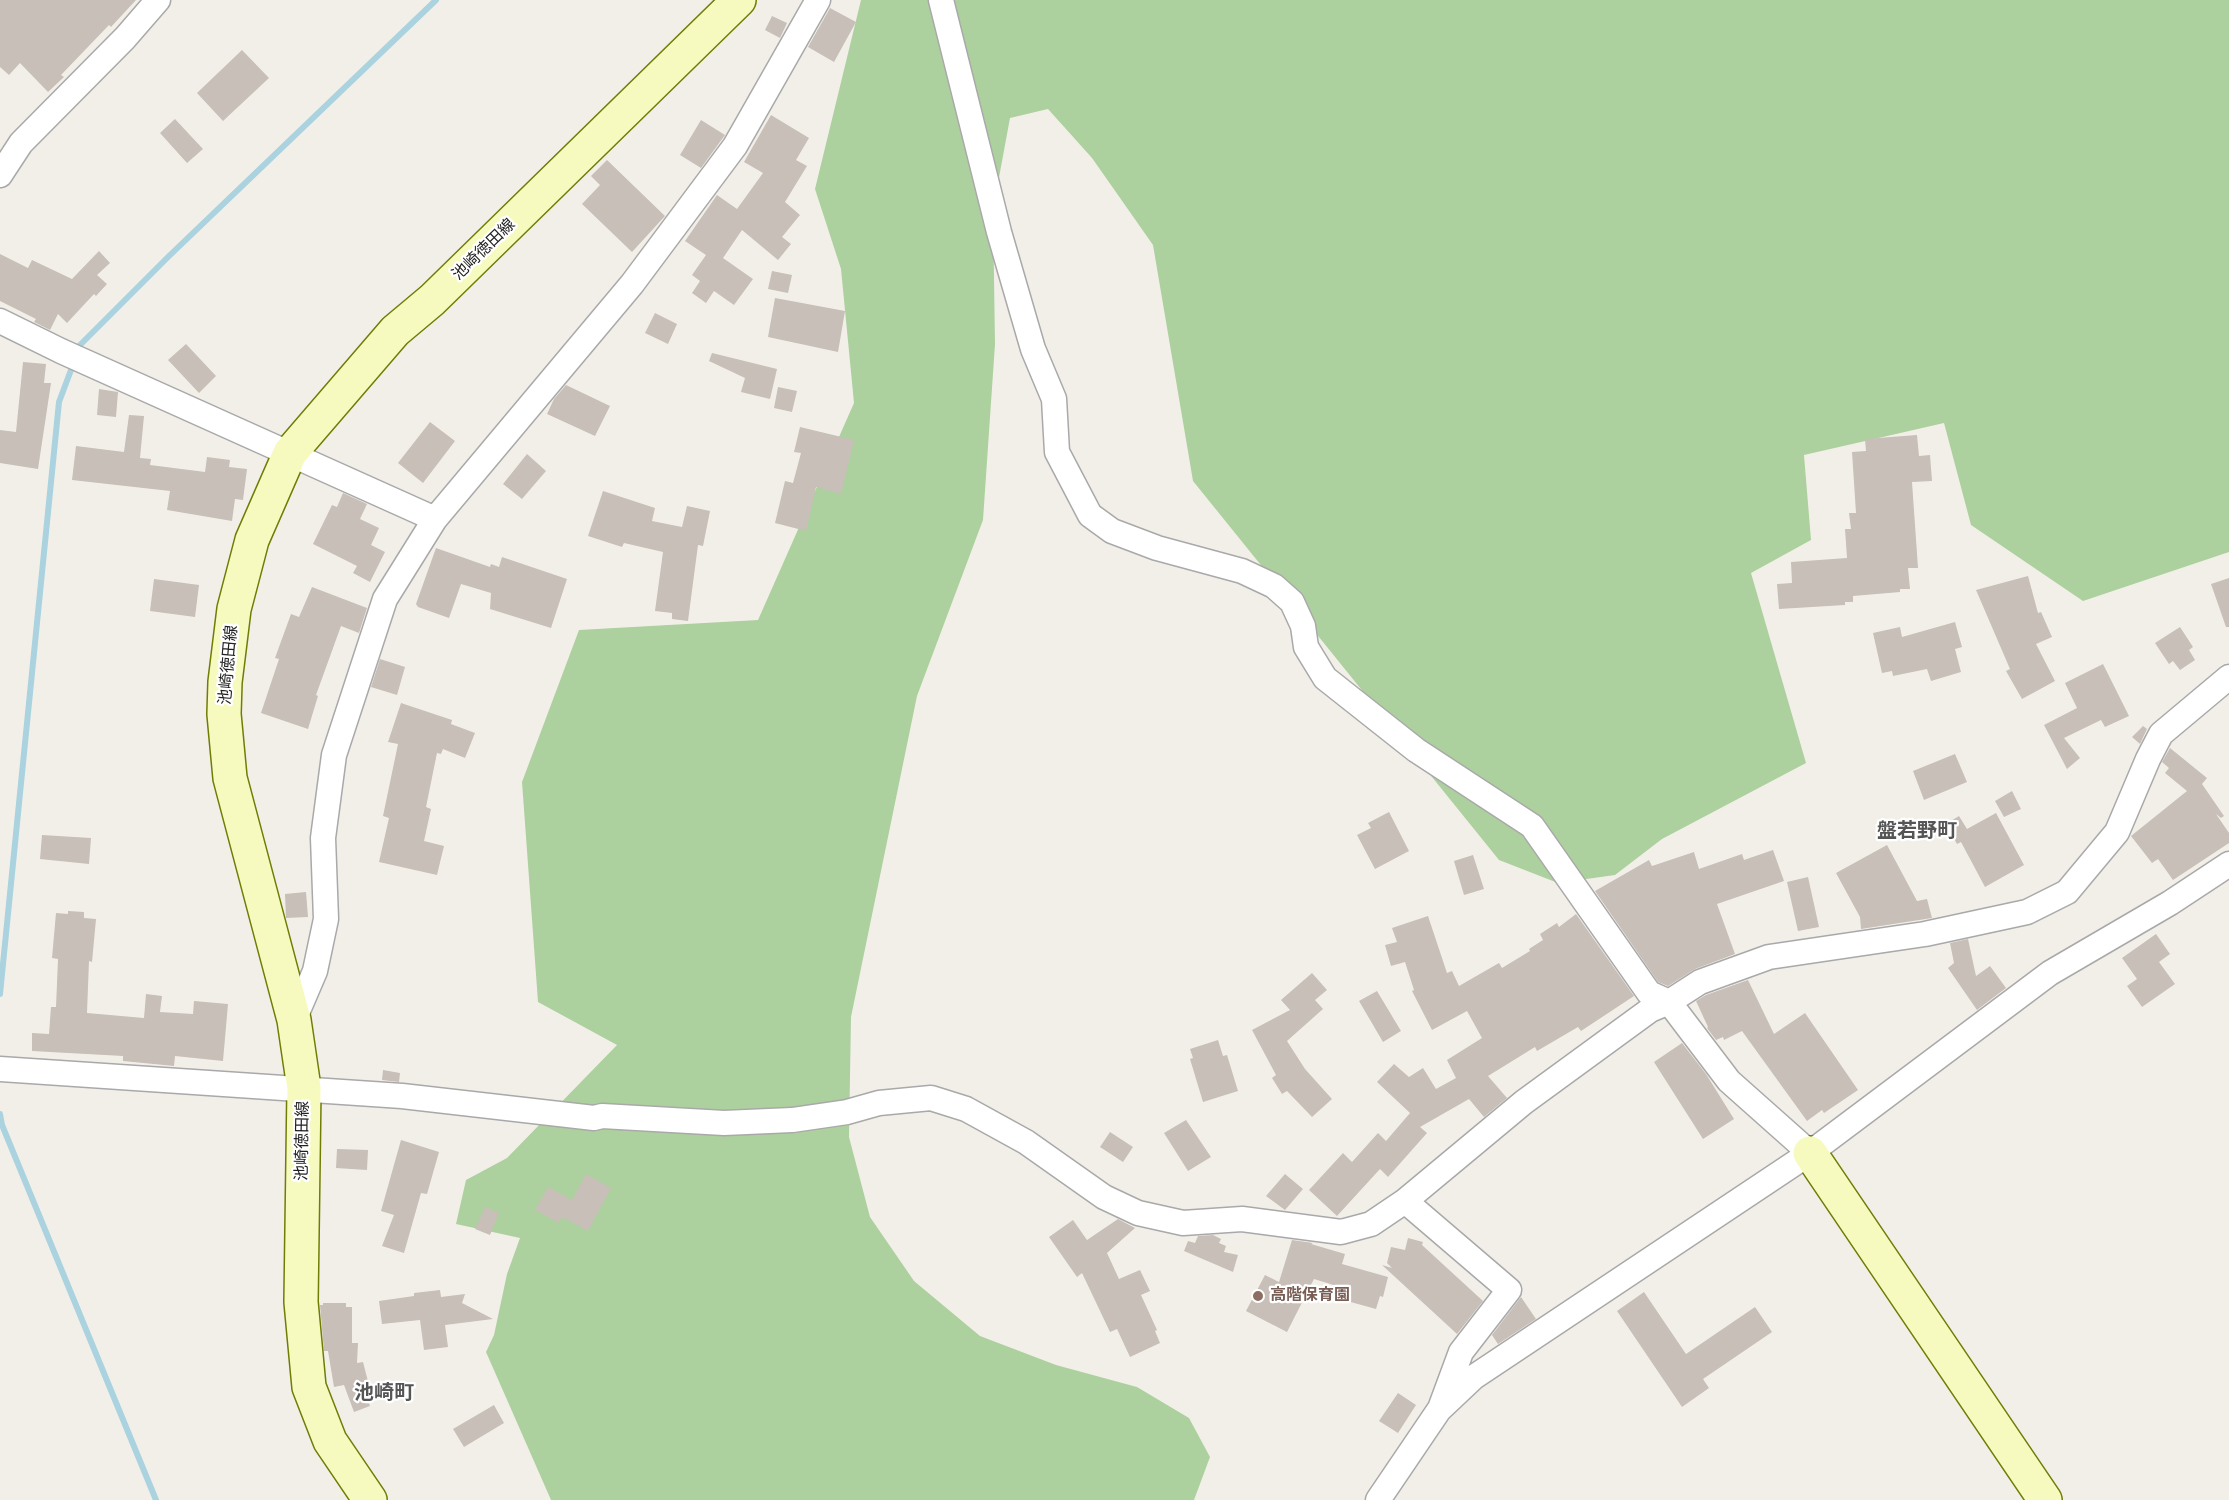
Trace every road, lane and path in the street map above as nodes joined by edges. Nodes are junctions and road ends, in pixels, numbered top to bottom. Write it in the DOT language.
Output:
graph roads {
  1 [pos="158,0"];
  2 [pos="739,0"];
  3 [pos="818,0"];
  4 [pos="941,0"];
  5 [pos="0,175"];
  6 [pos="0,321"];
  7 [pos="290,453"];
  8 [pos="435,519"];
  9 [pos="2229,676"];
  10 [pos="2229,864"];
  11 [pos="1670,1002"];
  12 [pos="294,1020"];
  13 [pos="2,1069"];
  14 [pos="304,1088"];
  15 [pos="1810,1153"];
  16 [pos="1405,1201"];
  17 [pos="1439,1410"];
  18 [pos="370,1500"];
  19 [pos="1378,1500"];
  20 [pos="2045,1500"];
  1 -- 5 [label="street"];
  2 -- 7 [label="main road, 池崎徳田線"];
  3 -- 8 [label="street"];
  4 -- 11 [label="street"];
  6 -- 7 [label="street"];
  7 -- 8 [label="street"];
  7 -- 12 [label="main road, 池崎徳田線"];
  8 -- 12 [label="street"];
  9 -- 11 [label="street"];
  10 -- 15 [label="street"];
  11 -- 15 [label="street"];
  11 -- 16 [label="street"];
  12 -- 14 [label="main road, 池崎徳田線"];
  13 -- 14 [label="street"];
  14 -- 16 [label="street"];
  14 -- 18 [label="main road, 池崎徳田線"];
  15 -- 17 [label="street"];
  15 -- 20 [label="main road"];
  16 -- 17 [label="street"];
  17 -- 19 [label="street"];
}
